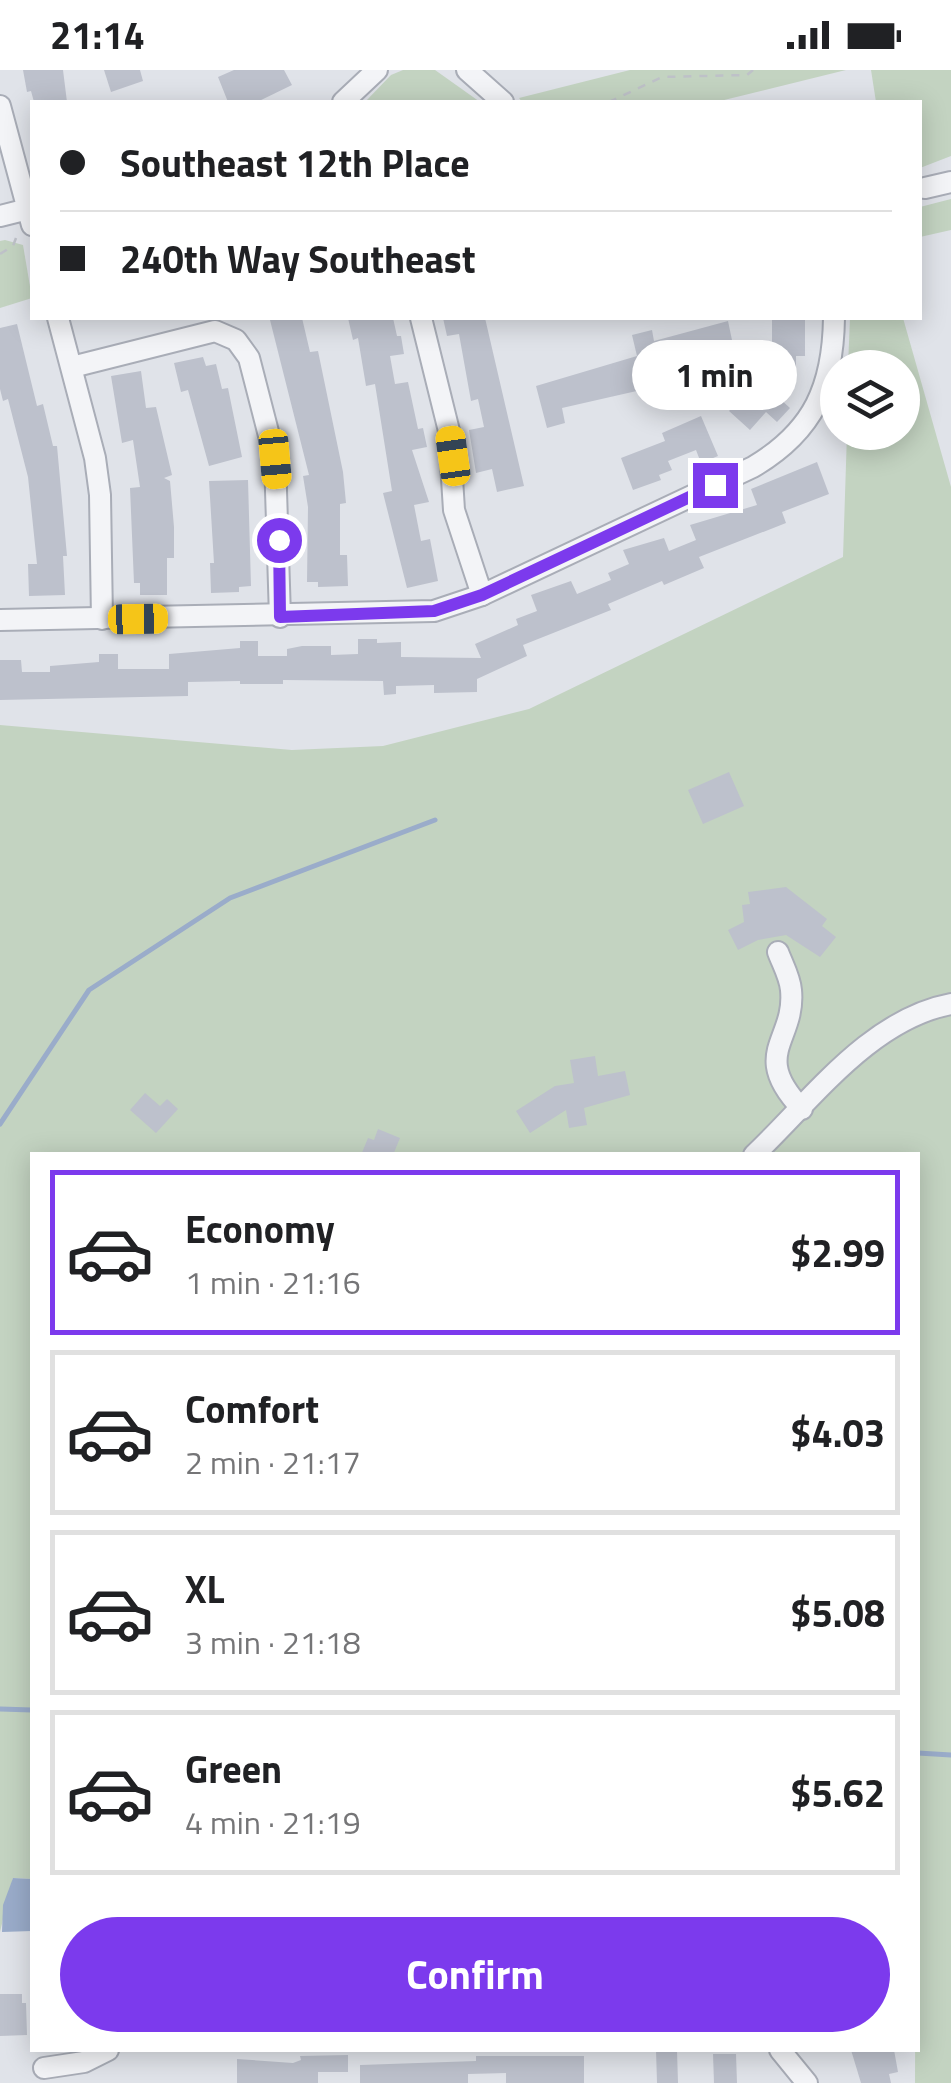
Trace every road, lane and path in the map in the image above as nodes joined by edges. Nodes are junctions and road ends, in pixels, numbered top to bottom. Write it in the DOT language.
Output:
graph roads {
  1 [pos="377,70"];
  2 [pos="468,70"];
  3 [pos="753,70"];
  4 [pos="494,78"];
  5 [pos="345,100"];
  6 [pos="613,100"];
  7 [pos="0,106"];
  8 [pos="951,182"];
  9 [pos="925,188"];
  10 [pos="30,211"];
  11 [pos="30,214"];
  12 [pos="0,216"];
  13 [pos="59,320"];
  14 [pos="422,320"];
  15 [pos="834,320"];
  16 [pos="72,367"];
  17 [pos="482,595"];
  18 [pos="280,617"];
  19 [pos="102,619"];
  20 [pos="0,620"];
  21 [pos="778,952"];
  22 [pos="951,1004"];
  23 [pos="802,1108"];
  24 [pos="757,1152"];
  25 [pos="104,2052"];
  26 [pos="782,2052"];
  27 [pos="44,2068"];
  28 [pos="808,2083"];
  1 -- 5 [label="street"];
  2 -- 4 [label="street"];
  3 -- 6 [label="path"];
  7 -- 10 [label="street"];
  8 -- 9 [label="street"];
  11 -- 12 [label="street"];
  13 -- 16 [label="street"];
  14 -- 17 [label="street"];
  15 -- 17 [label="street"];
  16 -- 18 [label="street"];
  16 -- 19 [label="street"];
  17 -- 18 [label="street"];
  18 -- 19 [label="street"];
  19 -- 20 [label="street"];
  21 -- 23 [label="street"];
  22 -- 23 [label="street"];
  23 -- 24 [label="street"];
  25 -- 27 [label="street"];
  26 -- 28 [label="street"];
}
